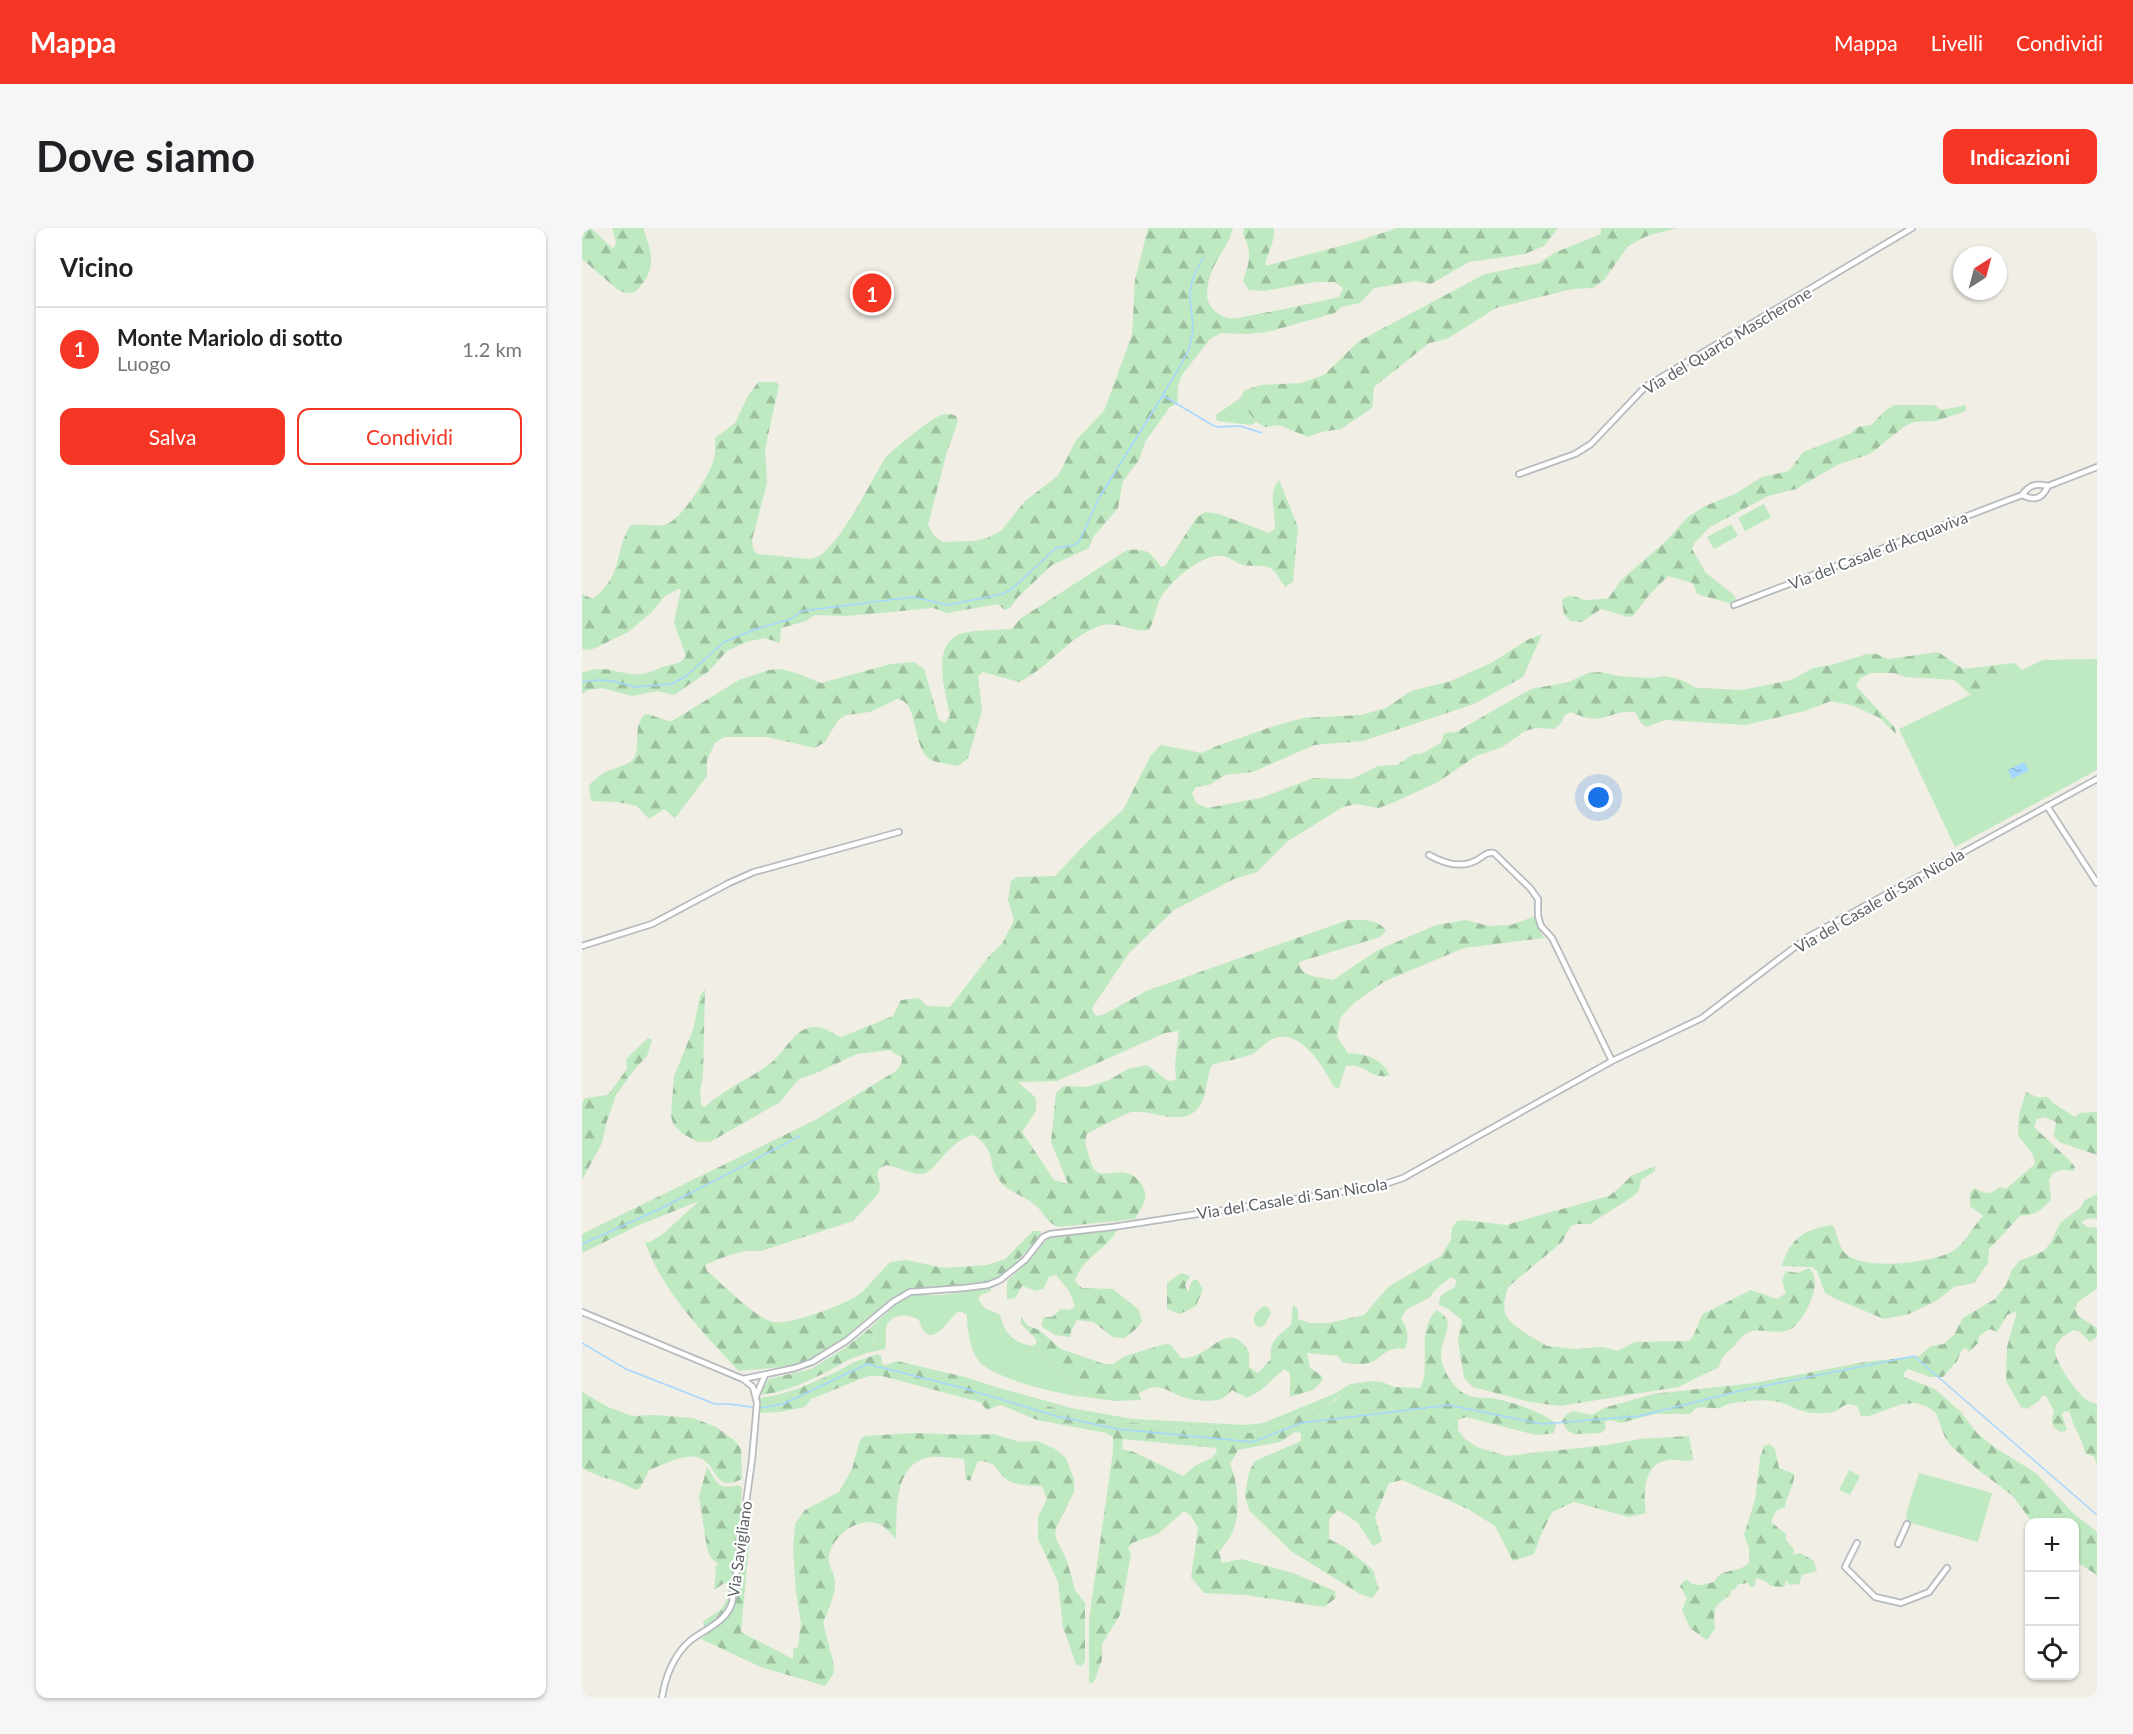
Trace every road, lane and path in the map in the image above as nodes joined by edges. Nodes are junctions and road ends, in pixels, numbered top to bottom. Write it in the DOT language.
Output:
graph roads {
  1 [pos="1912,228"];
  2 [pos="2097,467"];
  3 [pos="1519,474"];
  4 [pos="2048,486"];
  5 [pos="2022,495"];
  6 [pos="1734,605"];
  7 [pos="2097,779"];
  8 [pos="2047,806"];
  9 [pos="899,832"];
  10 [pos="1429,855"];
  11 [pos="2097,883"];
  12 [pos="582,946"];
  13 [pos="1612,1061"];
  14 [pos="582,1312"];
  15 [pos="765,1375"];
  16 [pos="743,1379"];
  17 [pos="756,1396"];
  18 [pos="1907,1524"];
  19 [pos="1857,1543"];
  20 [pos="1898,1544"];
  21 [pos="1947,1568"];
  22 [pos="662,1698"];
  1 -- 3 [label="street, Via del Quarto Mascherone"];
  2 -- 4 [label="street, Via del Casale di Acquaviva"];
  4 -- 5 [label="street, Via del Casale di Acquaviva"];
  4 -- 5 [label="street, Via del Casale di Acquaviva"];
  5 -- 6 [label="street, Via del Casale di Acquaviva"];
  7 -- 8 [label="street, Via del Casale di San Nicola"];
  8 -- 11 [label="street"];
  8 -- 13 [label="street, Via del Casale di San Nicola"];
  9 -- 12 [label="street"];
  10 -- 13 [label="street"];
  13 -- 15 [label="street, Via del Casale di San Nicola"];
  14 -- 16 [label="street"];
  15 -- 16 [label="street, Via del Casale di San Nicola"];
  15 -- 17 [label="street"];
  16 -- 17 [label="street, Via Savigliano"];
  17 -- 22 [label="street, Via Savigliano"];
  18 -- 20 [label="street"];
  19 -- 21 [label="street"];
}
